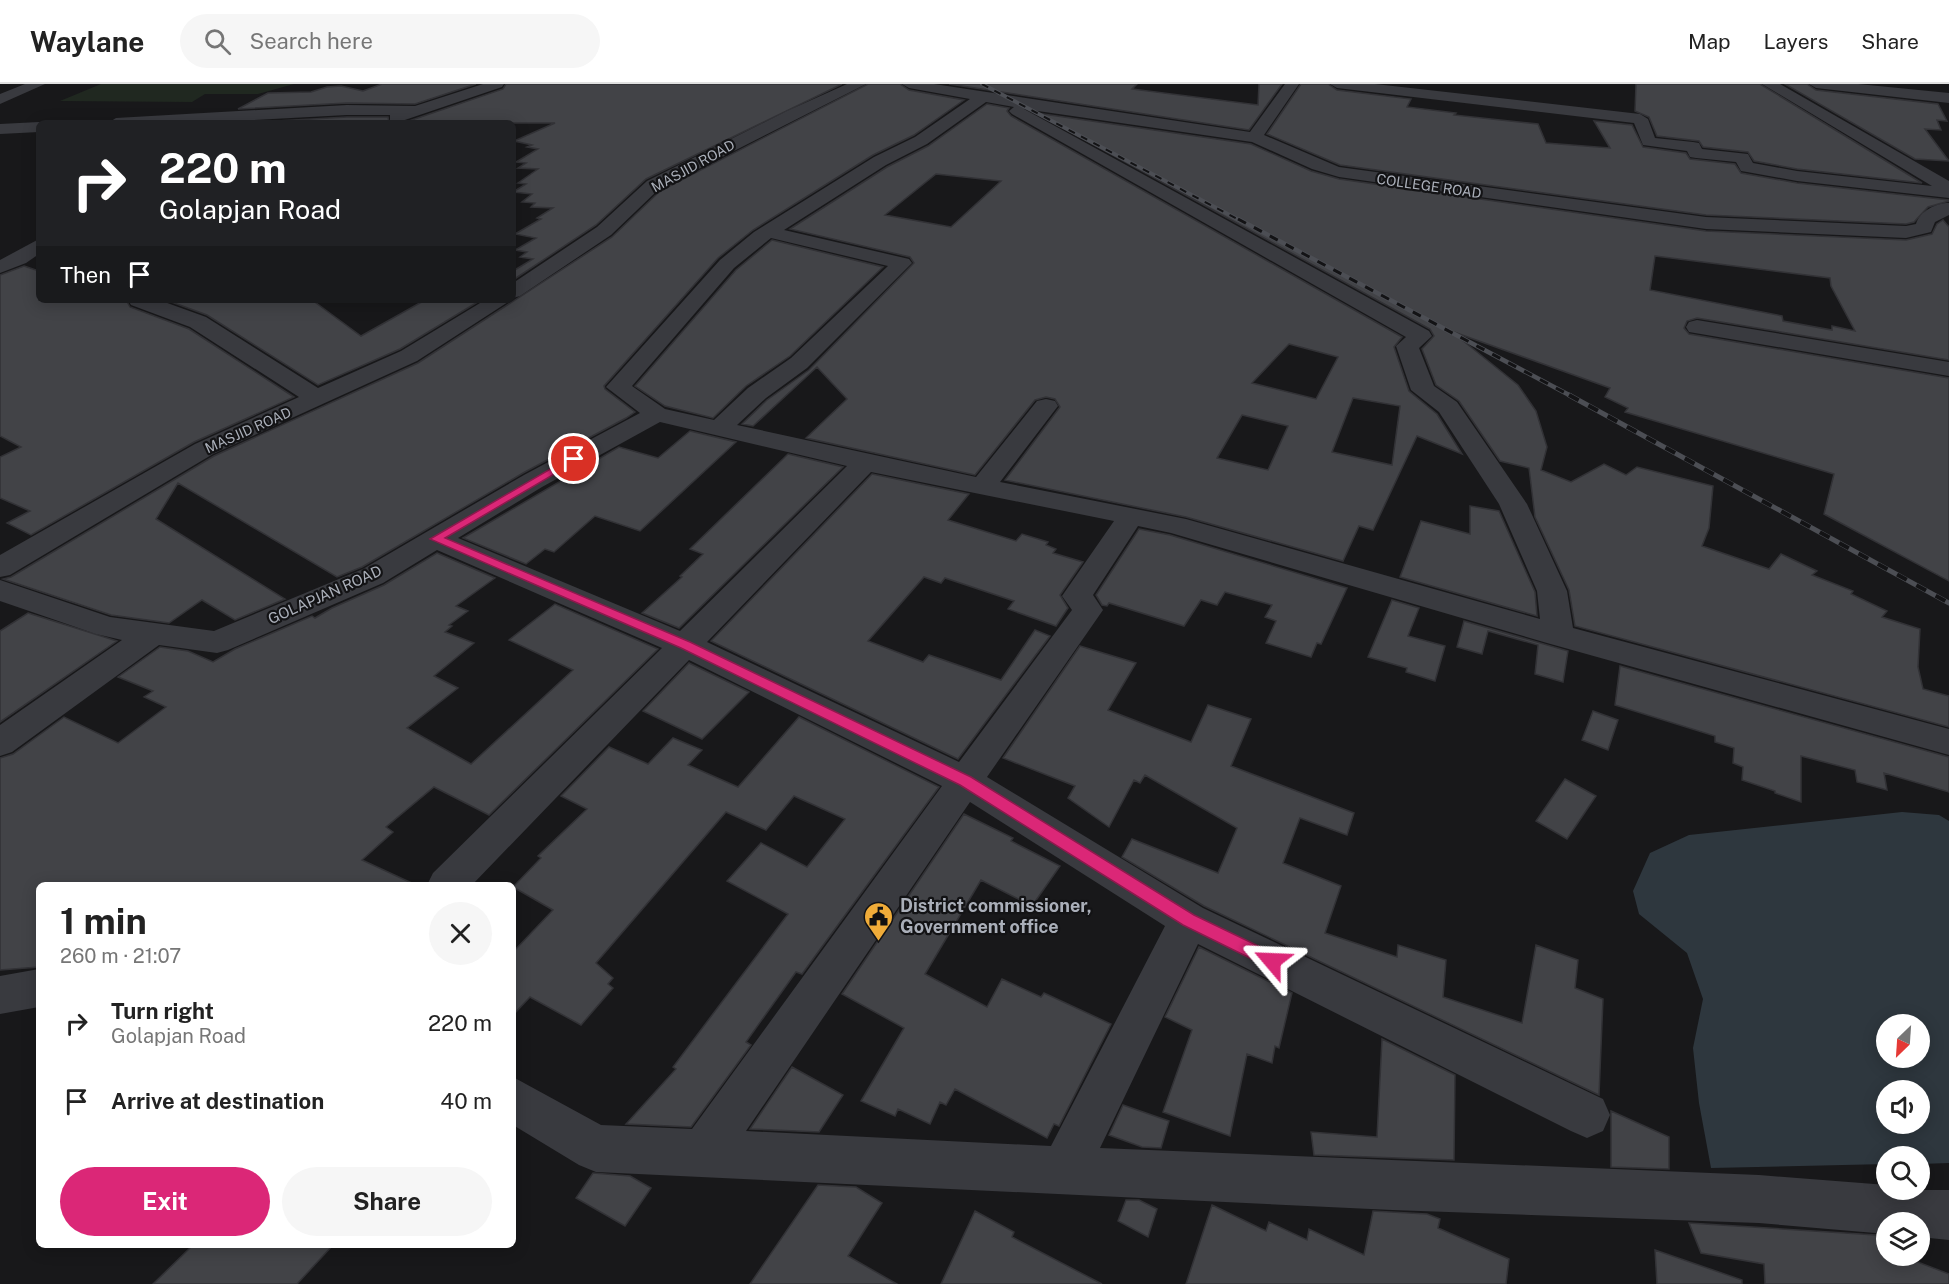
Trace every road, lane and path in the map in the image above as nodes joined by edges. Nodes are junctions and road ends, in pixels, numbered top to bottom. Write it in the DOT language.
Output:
graph roads {
  1 [pos="6,84"];
  2 [pos="497,84"];
  3 [pos="859,84"];
  4 [pos="909,84"];
  5 [pos="1292,84"];
  6 [pos="1337,84"];
  7 [pos="1768,84"];
  8 [pos="1816,84"];
  9 [pos="33,86"];
  10 [pos="1949,98"];
  11 [pos="0,99"];
  12 [pos="990,99"];
  13 [pos="417,111"];
  14 [pos="169,120"];
  15 [pos="389,120"];
  16 [pos="36,127"];
  17 [pos="0,129"];
  18 [pos="1254,137"];
  19 [pos="1949,191"];
  20 [pos="1949,209"];
  21 [pos="768,232"];
  22 [pos="36,248"];
  23 [pos="0,267"];
  24 [pos="516,290"];
  25 [pos="147,303"];
  26 [pos="495,303"];
  27 [pos="1697,327"];
  28 [pos="1949,369"];
  29 [pos="319,399"];
  30 [pos="1046,406"];
  31 [pos="657,414"];
  32 [pos="720,428"];
  33 [pos="865,463"];
  34 [pos="982,486"];
  35 [pos="1131,516"];
  36 [pos="436,539"];
  37 [pos="0,568"];
  38 [pos="0,590"];
  39 [pos="152,634"];
  40 [pos="1558,635"];
  41 [pos="686,645"];
  42 [pos="1949,742"];
  43 [pos="0,743"];
  44 [pos="965,781"];
  45 [pos="450,882"];
  46 [pos="1189,920"];
  47 [pos="36,989"];
  48 [pos="0,995"];
  49 [pos="516,1101"];
  50 [pos="1587,1115"];
  51 [pos="703,1153"];
  52 [pos="1064,1170"];
  53 [pos="1949,1215"];
  1 -- 9 [label="street"];
  2 -- 13 [label="street"];
  3 -- 24 [label="street, MASJID ROAD"];
  4 -- 12 [label="street, COLLEGE ROAD"];
  5 -- 18 [label="street"];
  6 -- 19 [label="street"];
  7 -- 19 [label="street"];
  8 -- 10 [label="street"];
  9 -- 11 [label="street"];
  12 -- 18 [label="street, COLLEGE ROAD"];
  12 -- 21 [label="street"];
  12 -- 40 [label="street"];
  13 -- 14 [label="street"];
  13 -- 15 [label="street"];
  16 -- 17 [label="street"];
  18 -- 20 [label="street, COLLEGE ROAD"];
  21 -- 31 [label="street"];
  21 -- 32 [label="street"];
  22 -- 23 [label="street"];
  25 -- 29 [label="street"];
  26 -- 29 [label="street, MASJID ROAD"];
  27 -- 28 [label="street"];
  29 -- 37 [label="street, MASJID ROAD"];
  30 -- 34 [label="street"];
  31 -- 32 [label="street"];
  31 -- 36 [label="street, GOLAPJAN ROAD"];
  32 -- 33 [label="street"];
  33 -- 34 [label="street"];
  33 -- 41 [label="street"];
  34 -- 35 [label="street"];
  35 -- 40 [label="street"];
  35 -- 44 [label="street"];
  36 -- 39 [label="street, GOLAPJAN ROAD"];
  36 -- 41 [label="street"];
  38 -- 39 [label="street, GOLAPJAN ROAD"];
  39 -- 43 [label="street"];
  40 -- 42 [label="street"];
  41 -- 44 [label="street"];
  41 -- 45 [label="street"];
  44 -- 46 [label="street"];
  44 -- 51 [label="street"];
  46 -- 50 [label="street"];
  46 -- 52 [label="street"];
  47 -- 48 [label="street"];
  49 -- 51 [label="street"];
  51 -- 52 [label="street"];
  52 -- 53 [label="street"];
}
